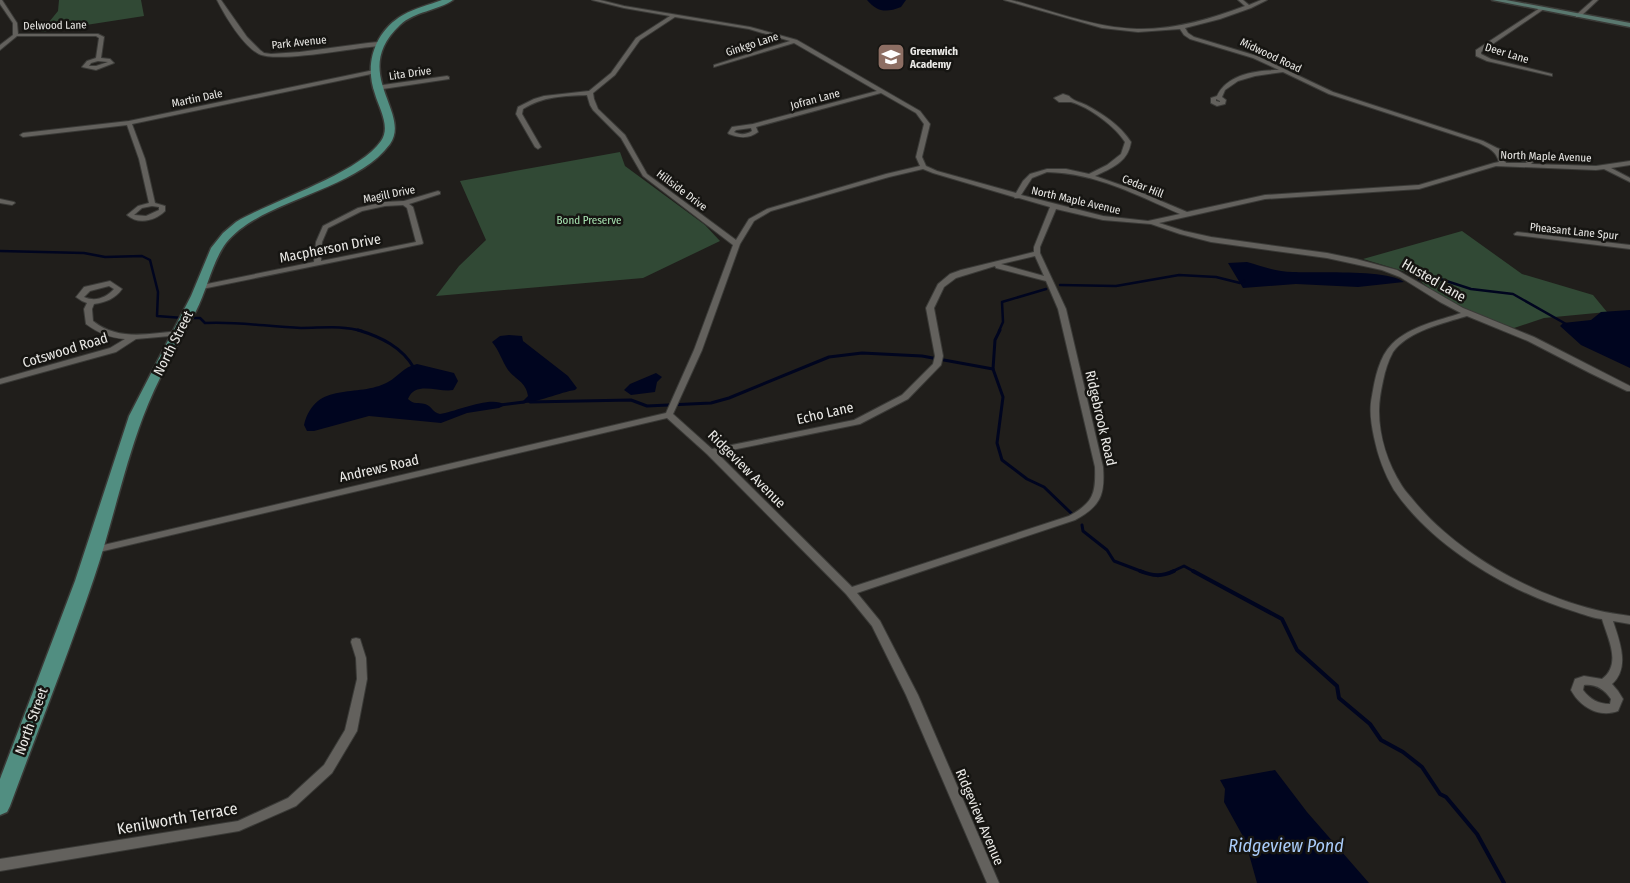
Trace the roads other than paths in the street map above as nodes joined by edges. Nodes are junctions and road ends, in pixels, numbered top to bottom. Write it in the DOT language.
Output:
graph roads {
  1 [pos="0,0"];
  2 [pos="220,0"];
  3 [pos="449,0"];
  4 [pos="594,0"];
  5 [pos="1006,0"];
  6 [pos="1240,0"];
  7 [pos="1265,0"];
  8 [pos="1495,0"];
  9 [pos="1596,0"];
  10 [pos="1249,7"];
  11 [pos="1542,9"];
  12 [pos="675,15"];
  13 [pos="1578,16"];
  14 [pos="1630,25"];
  15 [pos="1182,27"];
  16 [pos="16,35"];
  17 [pos="795,41"];
  18 [pos="378,44"];
  19 [pos="0,48"];
  20 [pos="98,59"];
  21 [pos="716,66"];
  22 [pos="374,72"];
  23 [pos="1283,72"];
  24 [pos="1550,75"];
  25 [pos="447,78"];
  26 [pos="376,88"];
  27 [pos="882,91"];
  28 [pos="590,93"];
  29 [pos="1219,97"];
  30 [pos="1069,100"];
  31 [pos="130,123"];
  32 [pos="753,126"];
  33 [pos="23,135"];
  34 [pos="538,147"];
  35 [pos="1496,150"];
  36 [pos="1630,163"];
  37 [pos="1503,164"];
  38 [pos="1537,165"];
  39 [pos="924,167"];
  40 [pos="1607,168"];
  41 [pos="1090,175"];
  42 [pos="1630,180"];
  43 [pos="438,193"];
  44 [pos="1017,197"];
  45 [pos="0,201"];
  46 [pos="12,203"];
  47 [pos="404,203"];
  48 [pos="152,204"];
  49 [pos="1054,206"];
  50 [pos="1188,215"];
  51 [pos="1154,223"];
  52 [pos="1517,234"];
  53 [pos="737,244"];
  54 [pos="1630,247"];
  55 [pos="1037,253"];
  56 [pos="317,263"];
  57 [pos="995,265"];
  58 [pos="1049,280"];
  59 [pos="202,286"];
  60 [pos="91,301"];
  61 [pos="1467,313"];
  62 [pos="184,322"];
  63 [pos="134,336"];
  64 [pos="0,382"];
  65 [pos="1630,389"];
  66 [pos="672,409"];
  67 [pos="710,452"];
  68 [pos="95,550"];
  69 [pos="850,591"];
  70 [pos="1607,618"];
  71 [pos="1630,620"];
  72 [pos="356,642"];
  73 [pos="1604,684"];
  74 [pos="0,806"];
  75 [pos="0,865"];
  76 [pos="993,883"];
  1 -- 16 [label="street"];
  2 -- 18 [label="street, Park Avenue"];
  3 -- 18 [label="main road"];
  4 -- 12 [label="street"];
  5 -- 15 [label="street"];
  6 -- 10 [label="street"];
  7 -- 10 [label="street"];
  8 -- 11 [label="main road"];
  9 -- 13 [label="street"];
  10 -- 15 [label="street"];
  11 -- 13 [label="main road"];
  11 -- 24 [label="street, Deer Lane"];
  12 -- 17 [label="street"];
  12 -- 28 [label="street"];
  13 -- 14 [label="main road"];
  15 -- 23 [label="street, Midwood Road"];
  16 -- 19 [label="street"];
  16 -- 20 [label="street, Delwood Lane"];
  17 -- 21 [label="street, Ginkgo Lane"];
  17 -- 27 [label="street"];
  18 -- 22 [label="main road, North Street"];
  22 -- 26 [label="main road, North Street"];
  22 -- 31 [label="street, Martin Dale"];
  23 -- 29 [label="street"];
  23 -- 35 [label="street, Midwood Road"];
  25 -- 26 [label="street, Lita Drive"];
  26 -- 59 [label="main road, North Street"];
  27 -- 32 [label="street, Jofran Lane"];
  27 -- 39 [label="street"];
  28 -- 34 [label="street"];
  28 -- 53 [label="street, Hillside Drive"];
  30 -- 41 [label="street, Cedar Hill"];
  31 -- 33 [label="street, Martin Dale"];
  31 -- 48 [label="street"];
  35 -- 37 [label="street"];
  35 -- 38 [label="street, Midwood Road"];
  36 -- 40 [label="street, North Maple Avenue"];
  37 -- 38 [label="street, North Maple Avenue"];
  37 -- 50 [label="street, North Maple Avenue"];
  38 -- 40 [label="street, North Maple Avenue"];
  39 -- 44 [label="street, North Maple Avenue"];
  39 -- 53 [label="street"];
  40 -- 42 [label="street"];
  41 -- 44 [label="street, Cedar Hill"];
  41 -- 50 [label="street, Cedar Hill"];
  43 -- 47 [label="street, Magill Drive"];
  44 -- 49 [label="street, North Maple Avenue"];
  45 -- 46 [label="street"];
  47 -- 56 [label="street, Magill Drive"];
  47 -- 56 [label="street, Macpherson Drive"];
  49 -- 51 [label="street, North Maple Avenue"];
  49 -- 55 [label="street"];
  50 -- 51 [label="street, North Maple Avenue"];
  51 -- 61 [label="street, Husted Lane"];
  52 -- 54 [label="street, Pheasant Lane Spur"];
  53 -- 66 [label="street"];
  55 -- 57 [label="street, Echo Lane"];
  55 -- 58 [label="street, Ridgebrook Road"];
  56 -- 59 [label="street, Macpherson Drive"];
  57 -- 58 [label="street, Echo Lane"];
  57 -- 67 [label="street, Echo Lane"];
  58 -- 69 [label="street, Ridgebrook Road"];
  59 -- 62 [label="main road, North Street"];
  60 -- 63 [label="street, Cotswood Road"];
  61 -- 65 [label="street, Husted Lane"];
  61 -- 70 [label="street"];
  62 -- 63 [label="street, Cotswood Road"];
  62 -- 68 [label="main road, North Street"];
  63 -- 64 [label="street, Cotswood Road"];
  66 -- 67 [label="street, Ridgeview Avenue"];
  66 -- 68 [label="street, Andrews Road"];
  67 -- 69 [label="street, Ridgeview Avenue"];
  68 -- 74 [label="main road, North Street"];
  69 -- 76 [label="street, Ridgeview Avenue"];
  70 -- 71 [label="street"];
  70 -- 73 [label="street"];
  72 -- 75 [label="street, Kenilworth Terrace"];
}
